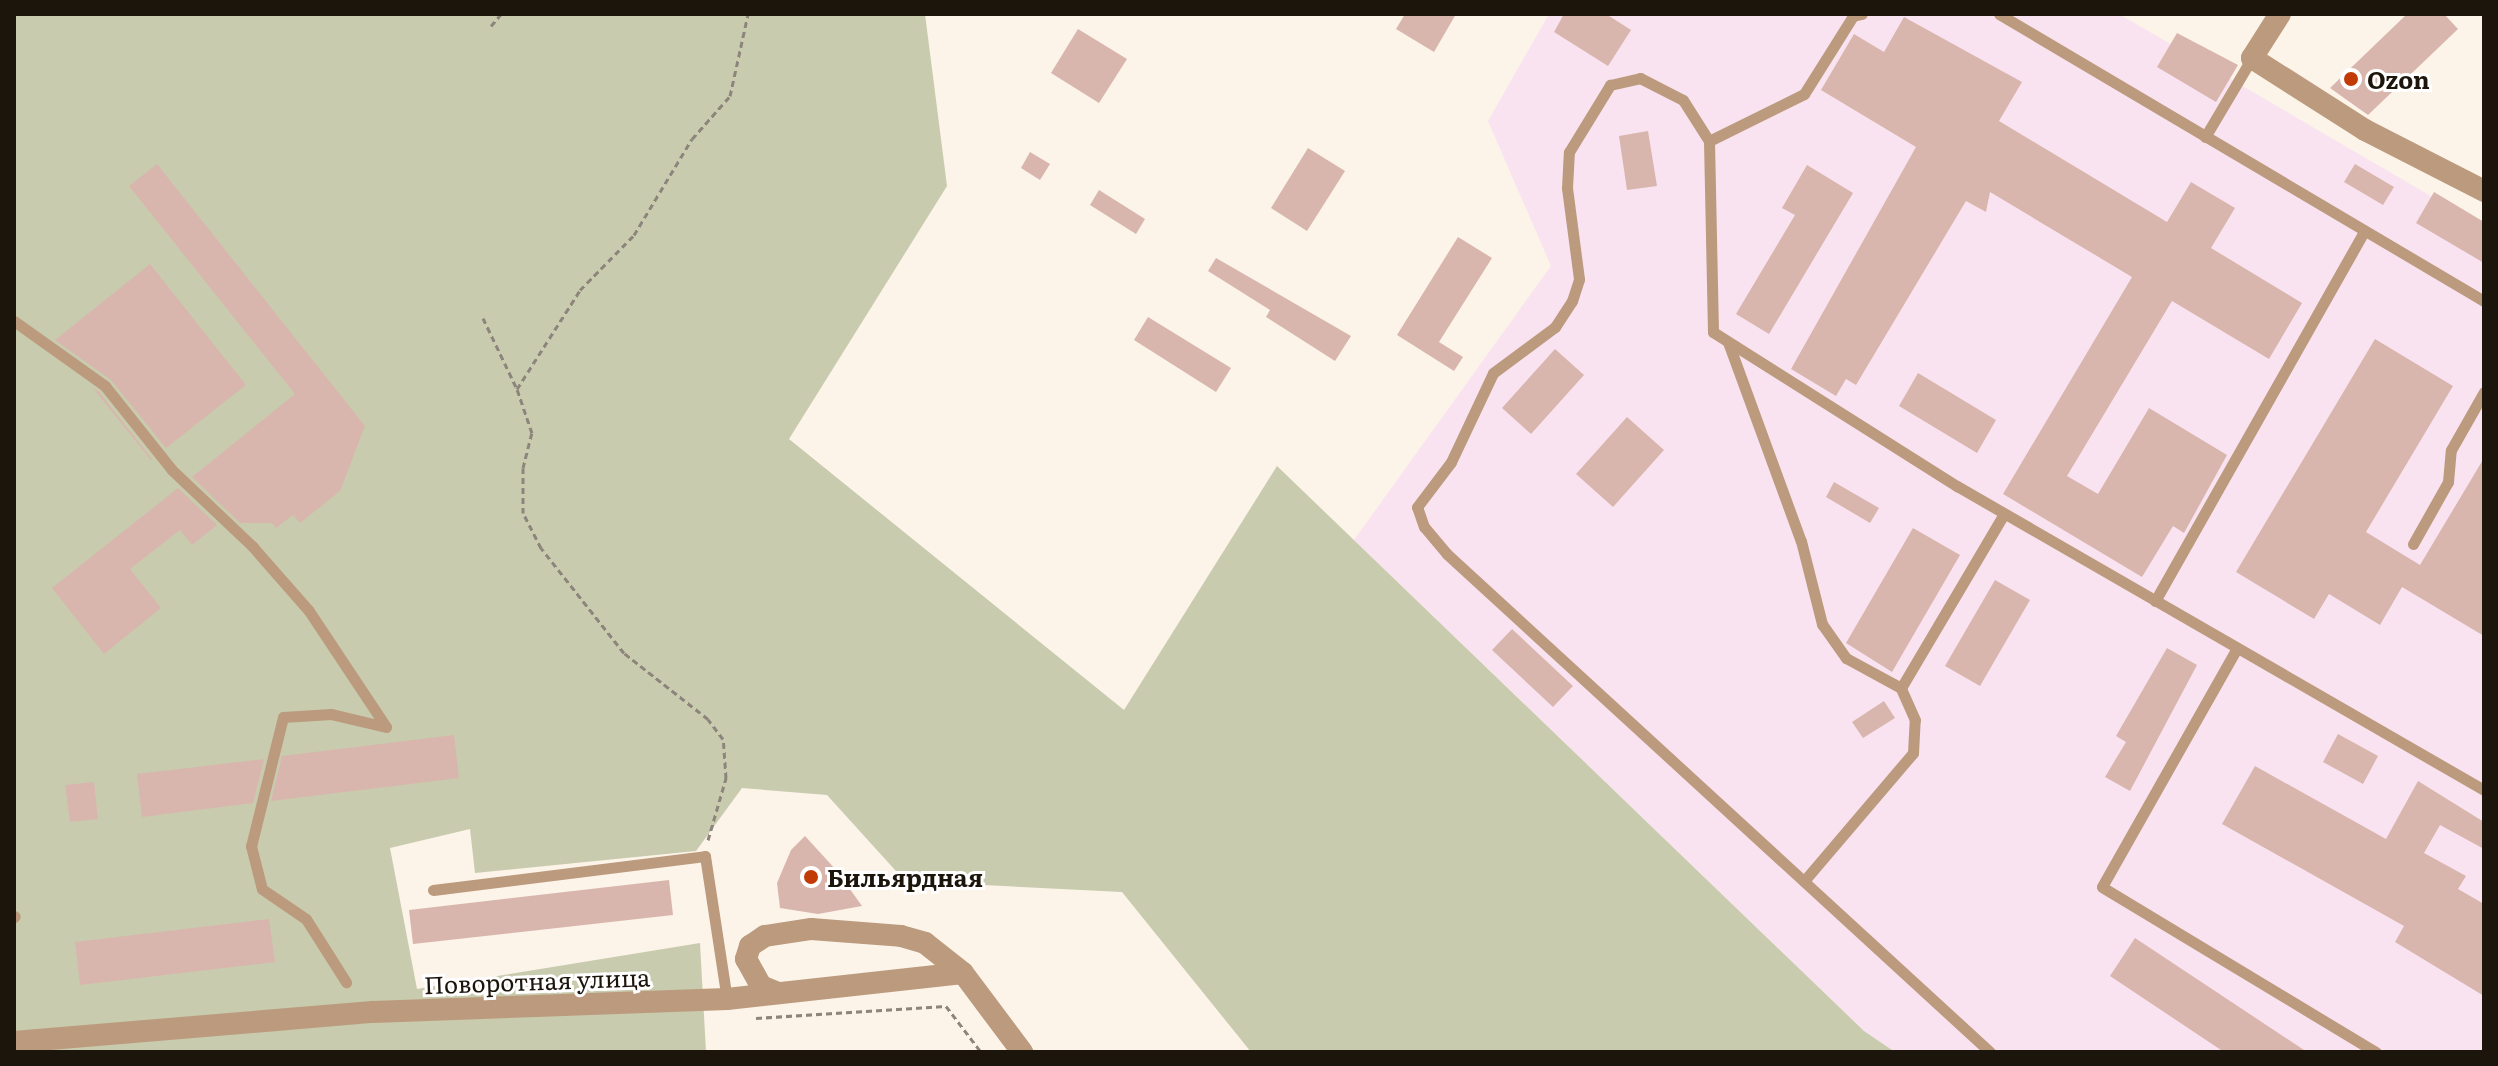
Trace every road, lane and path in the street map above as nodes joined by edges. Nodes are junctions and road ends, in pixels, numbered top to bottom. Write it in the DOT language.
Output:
graph roads {
  1 [pos="501,14"];
  2 [pos="748,14"];
  3 [pos="1862,14"];
  4 [pos="1999,14"];
  5 [pos="2280,14"];
  6 [pos="491,26"];
  7 [pos="2252,58"];
  8 [pos="2205,137"];
  9 [pos="1709,141"];
  10 [pos="2484,191"];
  11 [pos="2364,231"];
  12 [pos="2484,301"];
  13 [pos="483,318"];
  14 [pos="14,321"];
  15 [pos="1728,342"];
  16 [pos="517,389"];
  17 [pos="2484,392"];
  18 [pos="2004,514"];
  19 [pos="2413,544"];
  20 [pos="2155,601"];
  21 [pos="2237,648"];
  22 [pos="1901,688"];
  23 [pos="2484,790"];
  24 [pos="705,856"];
  25 [pos="1804,881"];
  26 [pos="433,890"];
  27 [pos="963,973"];
  28 [pos="346,982"];
  29 [pos="778,993"];
  30 [pos="727,999"];
  31 [pos="745,1019"];
  32 [pos="14,1042"];
  33 [pos="981,1052"];
  34 [pos="1022,1052"];
  35 [pos="1990,1052"];
  36 [pos="2376,1052"];
  1 -- 6 [label="path"];
  2 -- 16 [label="path"];
  3 -- 9 [label="lane"];
  4 -- 8 [label="lane"];
  5 -- 7 [label="street"];
  7 -- 8 [label="lane"];
  7 -- 10 [label="street"];
  8 -- 11 [label="lane"];
  9 -- 15 [label="lane"];
  9 -- 25 [label="lane"];
  11 -- 12 [label="lane"];
  11 -- 20 [label="lane"];
  13 -- 16 [label="path"];
  14 -- 28 [label="lane"];
  15 -- 18 [label="lane"];
  15 -- 22 [label="lane"];
  16 -- 24 [label="path"];
  17 -- 19 [label="lane"];
  18 -- 20 [label="lane"];
  18 -- 22 [label="lane"];
  20 -- 21 [label="lane"];
  21 -- 23 [label="lane"];
  21 -- 36 [label="lane"];
  22 -- 25 [label="lane"];
  24 -- 26 [label="lane"];
  24 -- 30 [label="lane"];
  25 -- 35 [label="lane"];
  27 -- 29 [label="street, Поворотная улица"];
  27 -- 29 [label="street"];
  27 -- 34 [label="street"];
  29 -- 30 [label="street, Поворотная улица"];
  30 -- 32 [label="street, Поворотная улица"];
  31 -- 33 [label="path"];
}
